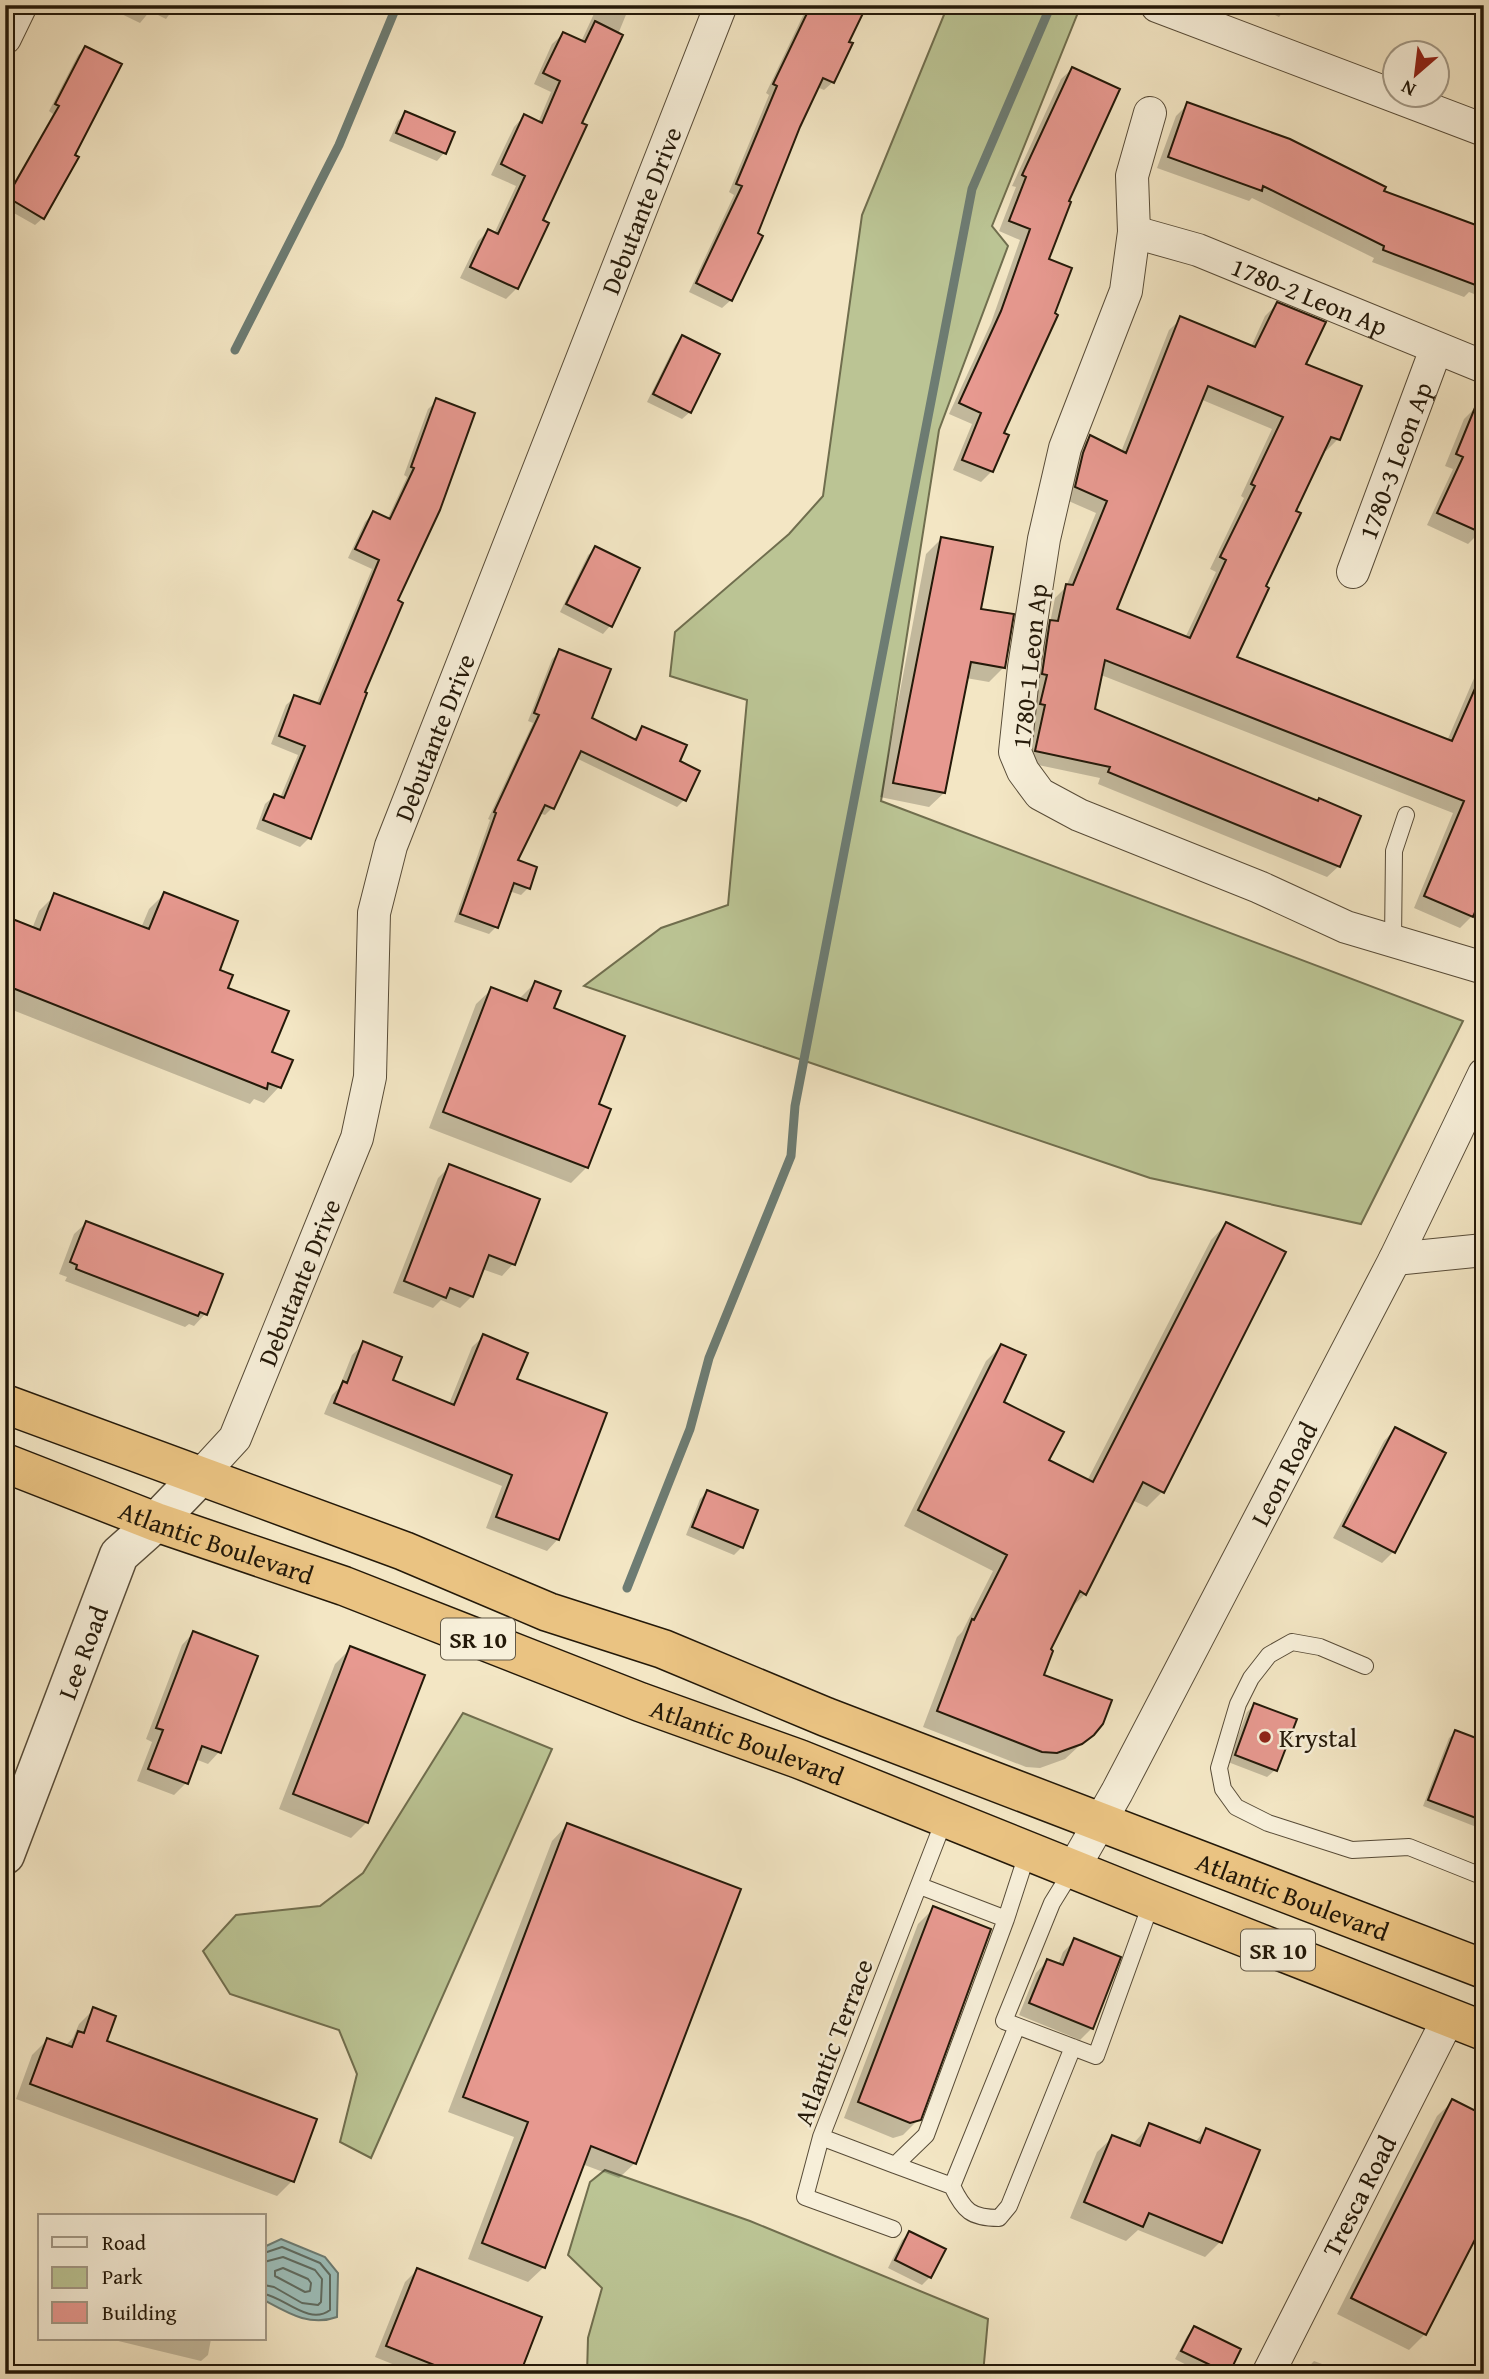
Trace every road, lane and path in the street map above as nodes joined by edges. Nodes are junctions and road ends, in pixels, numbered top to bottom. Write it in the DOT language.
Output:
graph roads {
  1 [pos="21,5"];
  2 [pos="721,5"];
  3 [pos="1157,6"];
  4 [pos="5,38"];
  5 [pos="1150,113"];
  6 [pos="1484,130"];
  7 [pos="1134,232"];
  8 [pos="1436,349"];
  9 [pos="1484,367"];
  10 [pos="1353,572"];
  11 [pos="1406,815"];
  12 [pos="1393,941"];
  13 [pos="1484,968"];
  14 [pos="1484,1074"];
  15 [pos="1484,1250"];
  16 [pos="1395,1259"];
  17 [pos="5,1404"];
  18 [pos="5,1464"];
  19 [pos="200,1476"];
  20 [pos="156,1522"];
  21 [pos="1365,1666"];
  22 [pos="945,1818"];
  23 [pos="1101,1820"];
  24 [pos="1028,1851"];
  25 [pos="5,1855"];
  26 [pos="1073,1869"];
  27 [pos="1484,1877"];
  28 [pos="920,1885"];
  29 [pos="1152,1901"];
  30 [pos="1006,1919"];
  31 [pos="1484,1969"];
  32 [pos="1484,2001"];
  33 [pos="1467,2024"];
  34 [pos="1017,2026"];
  35 [pos="1073,2047"];
  36 [pos="821,2137"];
  37 [pos="894,2165"];
  38 [pos="952,2186"];
  39 [pos="893,2229"];
  40 [pos="1268,2374"];
  1 -- 4 [label="street"];
  2 -- 19 [label="street, Debutante Drive"];
  3 -- 6 [label="street"];
  5 -- 7 [label="street, 1780-1 Leon Ap"];
  7 -- 8 [label="street, 1780-2 Leon Ap"];
  7 -- 12 [label="street, 1780-1 Leon Ap"];
  8 -- 9 [label="street, 1780-2 Leon Ap"];
  8 -- 10 [label="street, 1780-3 Leon Ap"];
  11 -- 12 [label="lane"];
  12 -- 13 [label="street, 1780-1 Leon Ap"];
  14 -- 16 [label="street, Leon Road"];
  15 -- 16 [label="street"];
  16 -- 23 [label="street, Leon Road"];
  17 -- 19 [label="highway, Atlantic Boulevard / SR 10"];
  18 -- 20 [label="highway, Atlantic Boulevard / SR 10"];
  19 -- 20 [label="street, Lee Road"];
  19 -- 23 [label="highway, Atlantic Boulevard / SR 10"];
  20 -- 22 [label="highway, Atlantic Boulevard / SR 10"];
  20 -- 25 [label="street, Lee Road"];
  21 -- 27 [label="lane"];
  22 -- 24 [label="highway, Atlantic Boulevard / SR 10"];
  22 -- 28 [label="lane, Atlantic Terrace"];
  23 -- 26 [label="street, Leon Road"];
  23 -- 31 [label="highway, Atlantic Boulevard / SR 10"];
  24 -- 26 [label="highway, Atlantic Boulevard / SR 10"];
  24 -- 30 [label="lane"];
  26 -- 29 [label="highway, Atlantic Boulevard / SR 10"];
  26 -- 34 [label="lane"];
  28 -- 30 [label="lane"];
  28 -- 36 [label="lane, Atlantic Terrace"];
  29 -- 33 [label="highway, Atlantic Boulevard / SR 10"];
  29 -- 35 [label="lane"];
  30 -- 37 [label="lane"];
  32 -- 33 [label="highway"];
  33 -- 40 [label="street, Tresca Road"];
  34 -- 35 [label="lane"];
  34 -- 38 [label="lane"];
  35 -- 38 [label="lane"];
  36 -- 37 [label="lane"];
  36 -- 39 [label="lane, Atlantic Terrace"];
  37 -- 38 [label="lane"];
}
